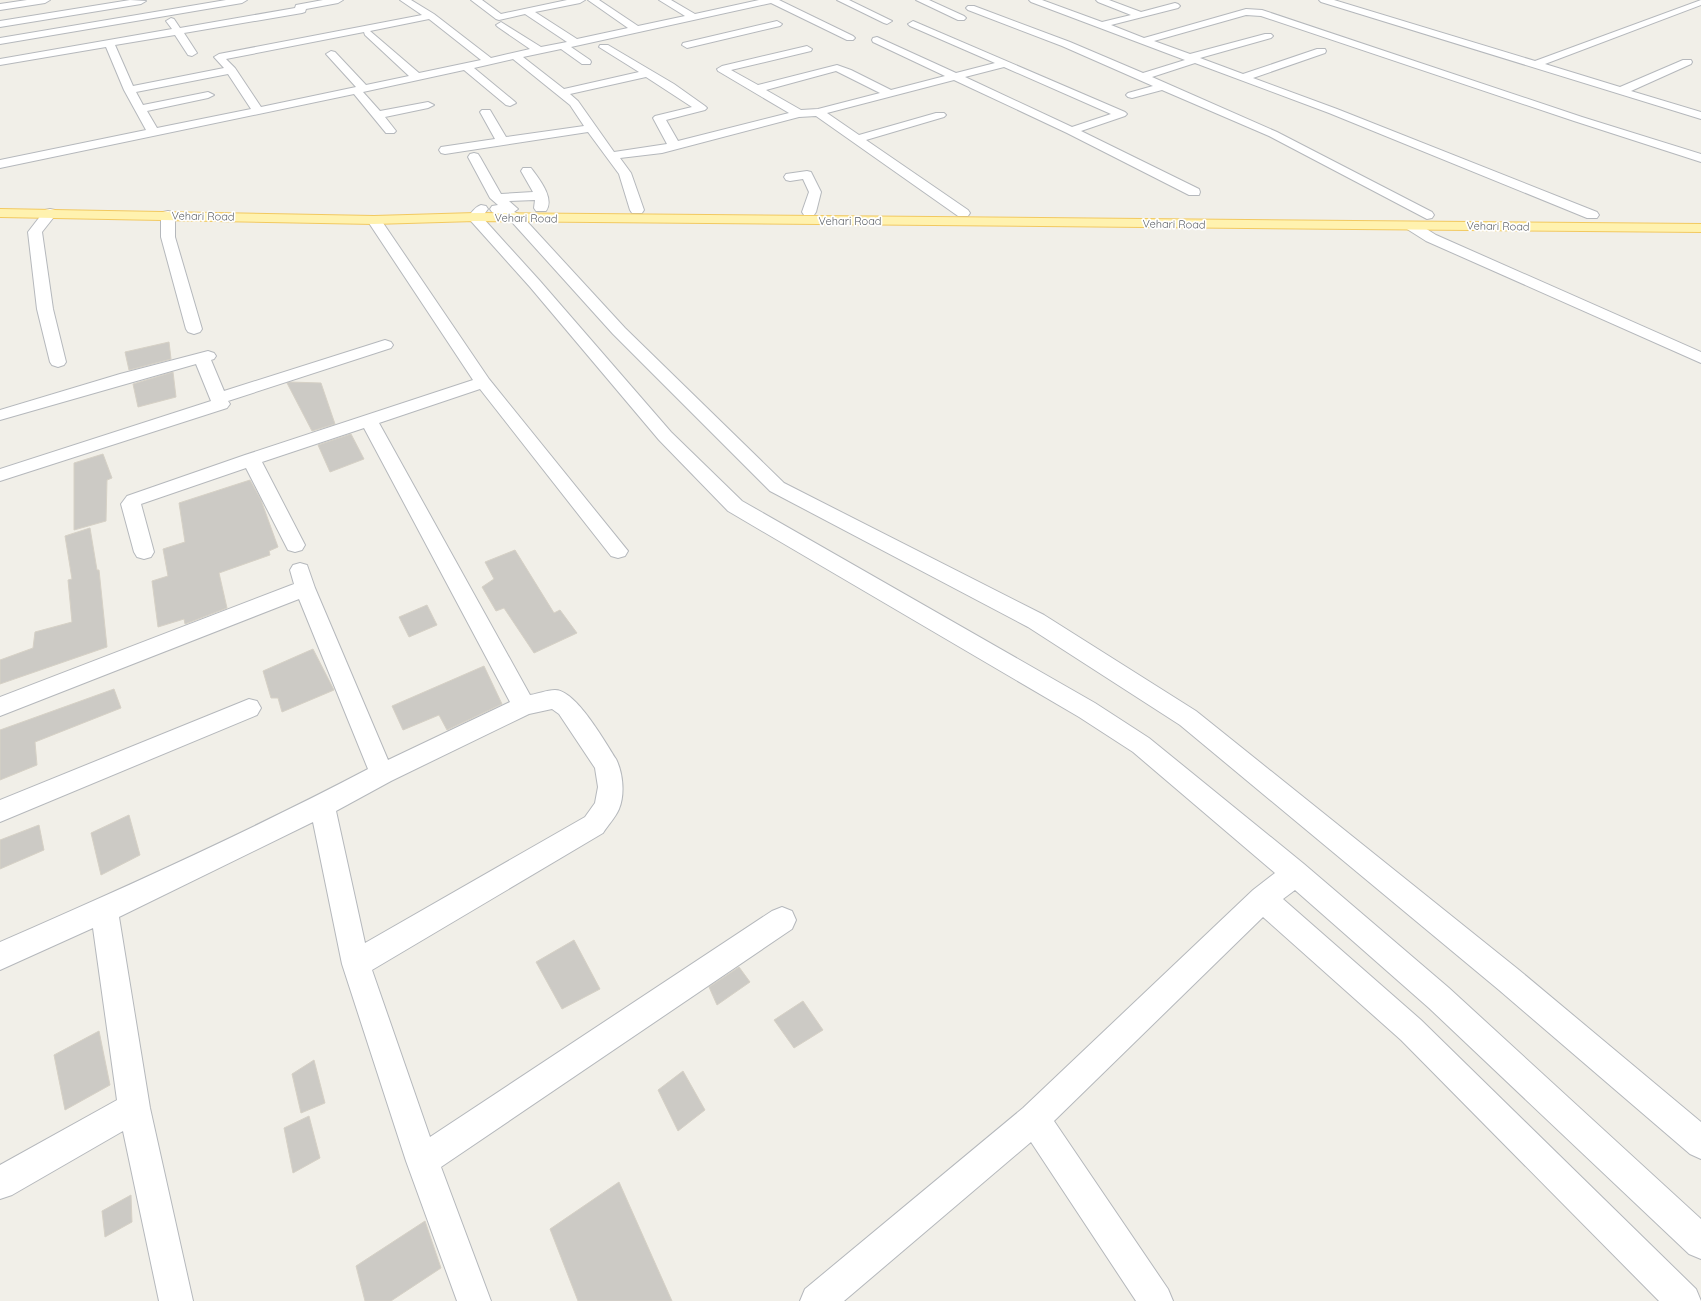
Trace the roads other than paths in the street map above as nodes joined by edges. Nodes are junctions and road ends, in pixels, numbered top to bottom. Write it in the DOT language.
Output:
graph roads {
  1 [pos="45,0"];
  2 [pos="149,0"];
  3 [pos="338,0"];
  4 [pos="405,0"];
  5 [pos="476,0"];
  6 [pos="580,0"];
  7 [pos="592,0"];
  8 [pos="664,0"];
  9 [pos="772,0"];
  10 [pos="842,0"];
  11 [pos="921,0"];
  12 [pos="1034,0"];
  13 [pos="1101,0"];
  14 [pos="1324,0"];
  15 [pos="748,2"];
  16 [pos="1701,2"];
  17 [pos="244,4"];
  18 [pos="1175,6"];
  19 [pos="0,7"];
  20 [pos="416,7"];
  21 [pos="301,8"];
  22 [pos="526,8"];
  23 [pos="972,8"];
  24 [pos="401,10"];
  25 [pos="166,13"];
  26 [pos="712,13"];
  27 [pos="1142,15"];
  28 [pos="431,16"];
  29 [pos="694,17"];
  30 [pos="961,18"];
  31 [pos="887,20"];
  32 [pos="0,24"];
  33 [pos="777,24"];
  34 [pos="913,24"];
  35 [pos="501,25"];
  36 [pos="1102,25"];
  37 [pos="316,26"];
  38 [pos="76,28"];
  39 [pos="636,29"];
  40 [pos="178,31"];
  41 [pos="748,31"];
  42 [pos="368,33"];
  43 [pos="328,36"];
  44 [pos="1268,36"];
  45 [pos="759,37"];
  46 [pos="850,38"];
  47 [pos="877,40"];
  48 [pos="0,41"];
  49 [pos="1143,41"];
  50 [pos="574,42"];
  51 [pos="110,43"];
  52 [pos="224,44"];
  53 [pos="562,45"];
  54 [pos="340,46"];
  55 [pos="506,46"];
  56 [pos="85,47"];
  57 [pos="604,47"];
  58 [pos="807,49"];
  59 [pos="538,50"];
  60 [pos="1321,51"];
  61 [pos="192,52"];
  62 [pos="710,52"];
  63 [pos="234,54"];
  64 [pos="331,54"];
  65 [pos="516,55"];
  66 [pos="1192,59"];
  67 [pos="488,61"];
  68 [pos="0,62"];
  69 [pos="586,62"];
  70 [pos="1687,62"];
  71 [pos="1005,64"];
  72 [pos="1535,64"];
  73 [pos="466,66"];
  74 [pos="231,70"];
  75 [pos="648,73"];
  76 [pos="417,77"];
  77 [pos="956,77"];
  78 [pos="1142,77"];
  79 [pos="1242,78"];
  80 [pos="1163,86"];
  81 [pos="360,89"];
  82 [pos="757,89"];
  83 [pos="129,90"];
  84 [pos="1621,91"];
  85 [pos="562,93"];
  86 [pos="891,94"];
  87 [pos="208,95"];
  88 [pos="1132,96"];
  89 [pos="510,103"];
  90 [pos="428,105"];
  91 [pos="140,109"];
  92 [pos="258,110"];
  93 [pos="486,112"];
  94 [pos="818,112"];
  95 [pos="799,114"];
  96 [pos="378,115"];
  97 [pos="940,115"];
  98 [pos="1701,116"];
  99 [pos="592,128"];
  100 [pos="390,131"];
  101 [pos="1071,131"];
  102 [pos="153,132"];
  103 [pos="858,139"];
  104 [pos="502,141"];
  105 [pos="674,146"];
  106 [pos="445,150"];
  107 [pos="611,156"];
  108 [pos="474,158"];
  109 [pos="1701,158"];
  110 [pos="0,164"];
  111 [pos="527,171"];
  112 [pos="790,177"];
  113 [pos="1194,192"];
  114 [pos="542,196"];
  115 [pos="0,205"];
  116 [pos="496,210"];
  117 [pos="541,210"];
  118 [pos="637,210"];
  119 [pos="810,212"];
  120 [pos="0,213"];
  121 [pos="50,213"];
  122 [pos="963,213"];
  123 [pos="168,215"];
  124 [pos="1427,215"];
  125 [pos="1592,215"];
  126 [pos="1701,216"];
  127 [pos="374,220"];
  128 [pos="1412,226"];
  129 [pos="1701,228"];
  130 [pos="551,279"];
  131 [pos="568,299"];
  132 [pos="194,329"];
  133 [pos="385,345"];
  134 [pos="1700,356"];
  135 [pos="58,362"];
  136 [pos="484,382"];
  137 [pos="219,398"];
  138 [pos="0,415"];
  139 [pos="369,420"];
  140 [pos="251,459"];
  141 [pos="0,475"];
  142 [pos="295,545"];
  143 [pos="618,551"];
  144 [pos="144,552"];
  145 [pos="524,706"];
  146 [pos="0,707"];
  147 [pos="249,708"];
  148 [pos="382,774"];
  149 [pos="322,806"];
  150 [pos="0,811"];
  151 [pos="1294,874"];
  152 [pos="1263,900"];
  153 [pos="104,910"];
  154 [pos="782,920"];
  155 [pos="0,956"];
  156 [pos="356,964"];
  157 [pos="134,1108"];
  158 [pos="1034,1119"];
  159 [pos="1701,1143"];
  160 [pos="422,1162"];
  161 [pos="0,1183"];
  162 [pos="1701,1242"];
  163 [pos="176,1301"];
  164 [pos="474,1301"];
  165 [pos="817,1301"];
  166 [pos="1156,1301"];
  167 [pos="1684,1301"];
  1 -- 19 [label="street"];
  2 -- 32 [label="street"];
  3 -- 21 [label="street"];
  4 -- 20 [label="street"];
  5 -- 22 [label="street"];
  6 -- 22 [label="street"];
  7 -- 39 [label="street"];
  8 -- 29 [label="street"];
  9 -- 15 [label="street"];
  9 -- 46 [label="street"];
  10 -- 31 [label="street"];
  11 -- 30 [label="street"];
  12 -- 36 [label="street"];
  13 -- 27 [label="street"];
  14 -- 72 [label="street"];
  15 -- 26 [label="street"];
  16 -- 72 [label="street"];
  17 -- 25 [label="street"];
  18 -- 27 [label="street"];
  20 -- 24 [label="street"];
  20 -- 28 [label="street"];
  21 -- 40 [label="street"];
  22 -- 50 [label="street"];
  23 -- 78 [label="street"];
  25 -- 38 [label="street"];
  25 -- 40 [label="street"];
  26 -- 29 [label="street"];
  26 -- 41 [label="street"];
  27 -- 36 [label="street"];
  28 -- 43 [label="street"];
  28 -- 67 [label="street"];
  29 -- 39 [label="street"];
  33 -- 41 [label="street"];
  34 -- 71 [label="street"];
  35 -- 59 [label="street"];
  36 -- 49 [label="street"];
  37 -- 43 [label="street"];
  38 -- 48 [label="street"];
  38 -- 56 [label="street"];
  39 -- 50 [label="street"];
  40 -- 51 [label="street"];
  40 -- 61 [label="street"];
  41 -- 45 [label="street"];
  41 -- 62 [label="street"];
  42 -- 76 [label="street"];
  43 -- 54 [label="street"];
  43 -- 63 [label="street"];
  44 -- 66 [label="street"];
  47 -- 77 [label="street"];
  49 -- 66 [label="street"];
  49 -- 109 [label="street"];
  50 -- 53 [label="street"];
  51 -- 56 [label="street"];
  51 -- 83 [label="street"];
  52 -- 63 [label="street"];
  53 -- 59 [label="street"];
  53 -- 69 [label="street"];
  55 -- 65 [label="street"];
  56 -- 68 [label="street"];
  57 -- 75 [label="street"];
  58 -- 82 [label="street"];
  59 -- 65 [label="street"];
  60 -- 79 [label="street"];
  63 -- 74 [label="street"];
  64 -- 81 [label="street"];
  65 -- 67 [label="street"];
  65 -- 85 [label="street"];
  66 -- 78 [label="street"];
  66 -- 79 [label="street"];
  67 -- 73 [label="street"];
  70 -- 84 [label="street"];
  71 -- 77 [label="street"];
  71 -- 101 [label="street"];
  72 -- 84 [label="street"];
  73 -- 76 [label="street"];
  73 -- 89 [label="street"];
  74 -- 83 [label="street"];
  74 -- 92 [label="street"];
  75 -- 85 [label="street"];
  75 -- 105 [label="street"];
  76 -- 81 [label="street"];
  77 -- 86 [label="street"];
  77 -- 101 [label="street"];
  78 -- 80 [label="street"];
  79 -- 125 [label="street"];
  80 -- 88 [label="street"];
  80 -- 124 [label="street"];
  81 -- 92 [label="street"];
  81 -- 96 [label="street"];
  82 -- 86 [label="street"];
  82 -- 95 [label="street"];
  83 -- 91 [label="street"];
  84 -- 98 [label="street"];
  85 -- 99 [label="street"];
  86 -- 94 [label="street"];
  87 -- 91 [label="street"];
  90 -- 96 [label="street"];
  91 -- 102 [label="street"];
  92 -- 102 [label="street"];
  93 -- 104 [label="street"];
  94 -- 95 [label="street"];
  94 -- 103 [label="street"];
  95 -- 105 [label="street"];
  96 -- 100 [label="street"];
  97 -- 103 [label="street"];
  99 -- 104 [label="street"];
  99 -- 107 [label="street"];
  101 -- 113 [label="street"];
  102 -- 110 [label="street"];
  103 -- 122 [label="street"];
  104 -- 106 [label="street"];
  105 -- 107 [label="street"];
  107 -- 118 [label="street"];
  108 -- 116 [label="street"];
  111 -- 114 [label="street"];
  112 -- 119 [label="street"];
  114 -- 116 [label="street"];
  114 -- 117 [label="street"];
  115 -- 116 [label="main road, Vehari Road"];
  116 -- 117 [label="main road, Vehari Road"];
  116 -- 127 [label="main road, Vehari Road"];
  116 -- 128 [label="main road, Vehari Road"];
  116 -- 130 [label="street"];
  116 -- 130 [label="street"];
  117 -- 118 [label="main road, Vehari Road"];
  118 -- 119 [label="main road, Vehari Road"];
  119 -- 122 [label="main road, Vehari Road"];
  120 -- 121 [label="main road, Vehari Road"];
  121 -- 123 [label="main road, Vehari Road"];
  121 -- 135 [label="street"];
  122 -- 124 [label="main road, Vehari Road"];
  123 -- 127 [label="main road, Vehari Road"];
  123 -- 132 [label="street"];
  124 -- 125 [label="main road, Vehari Road"];
  125 -- 126 [label="main road, Vehari Road"];
  127 -- 136 [label="street"];
  128 -- 129 [label="main road, Vehari Road"];
  128 -- 134 [label="street"];
  130 -- 131 [label="street"];
  130 -- 131 [label="street"];
  131 -- 151 [label="street"];
  131 -- 159 [label="street"];
  133 -- 137 [label="street"];
  136 -- 139 [label="street"];
  136 -- 143 [label="street"];
  137 -- 138 [label="street"];
  137 -- 141 [label="street"];
  139 -- 140 [label="street"];
  139 -- 145 [label="street"];
  140 -- 142 [label="street"];
  140 -- 144 [label="street"];
  145 -- 148 [label="street"];
  145 -- 156 [label="street"];
  146 -- 148 [label="street"];
  147 -- 150 [label="street"];
  148 -- 149 [label="street"];
  149 -- 153 [label="street"];
  149 -- 156 [label="street"];
  151 -- 152 [label="street"];
  151 -- 162 [label="street"];
  152 -- 158 [label="street"];
  152 -- 167 [label="street"];
  153 -- 155 [label="street"];
  153 -- 157 [label="street"];
  154 -- 160 [label="street"];
  156 -- 160 [label="street"];
  157 -- 161 [label="street"];
  157 -- 163 [label="street"];
  158 -- 165 [label="street"];
  158 -- 166 [label="street"];
  160 -- 164 [label="street"];
}
